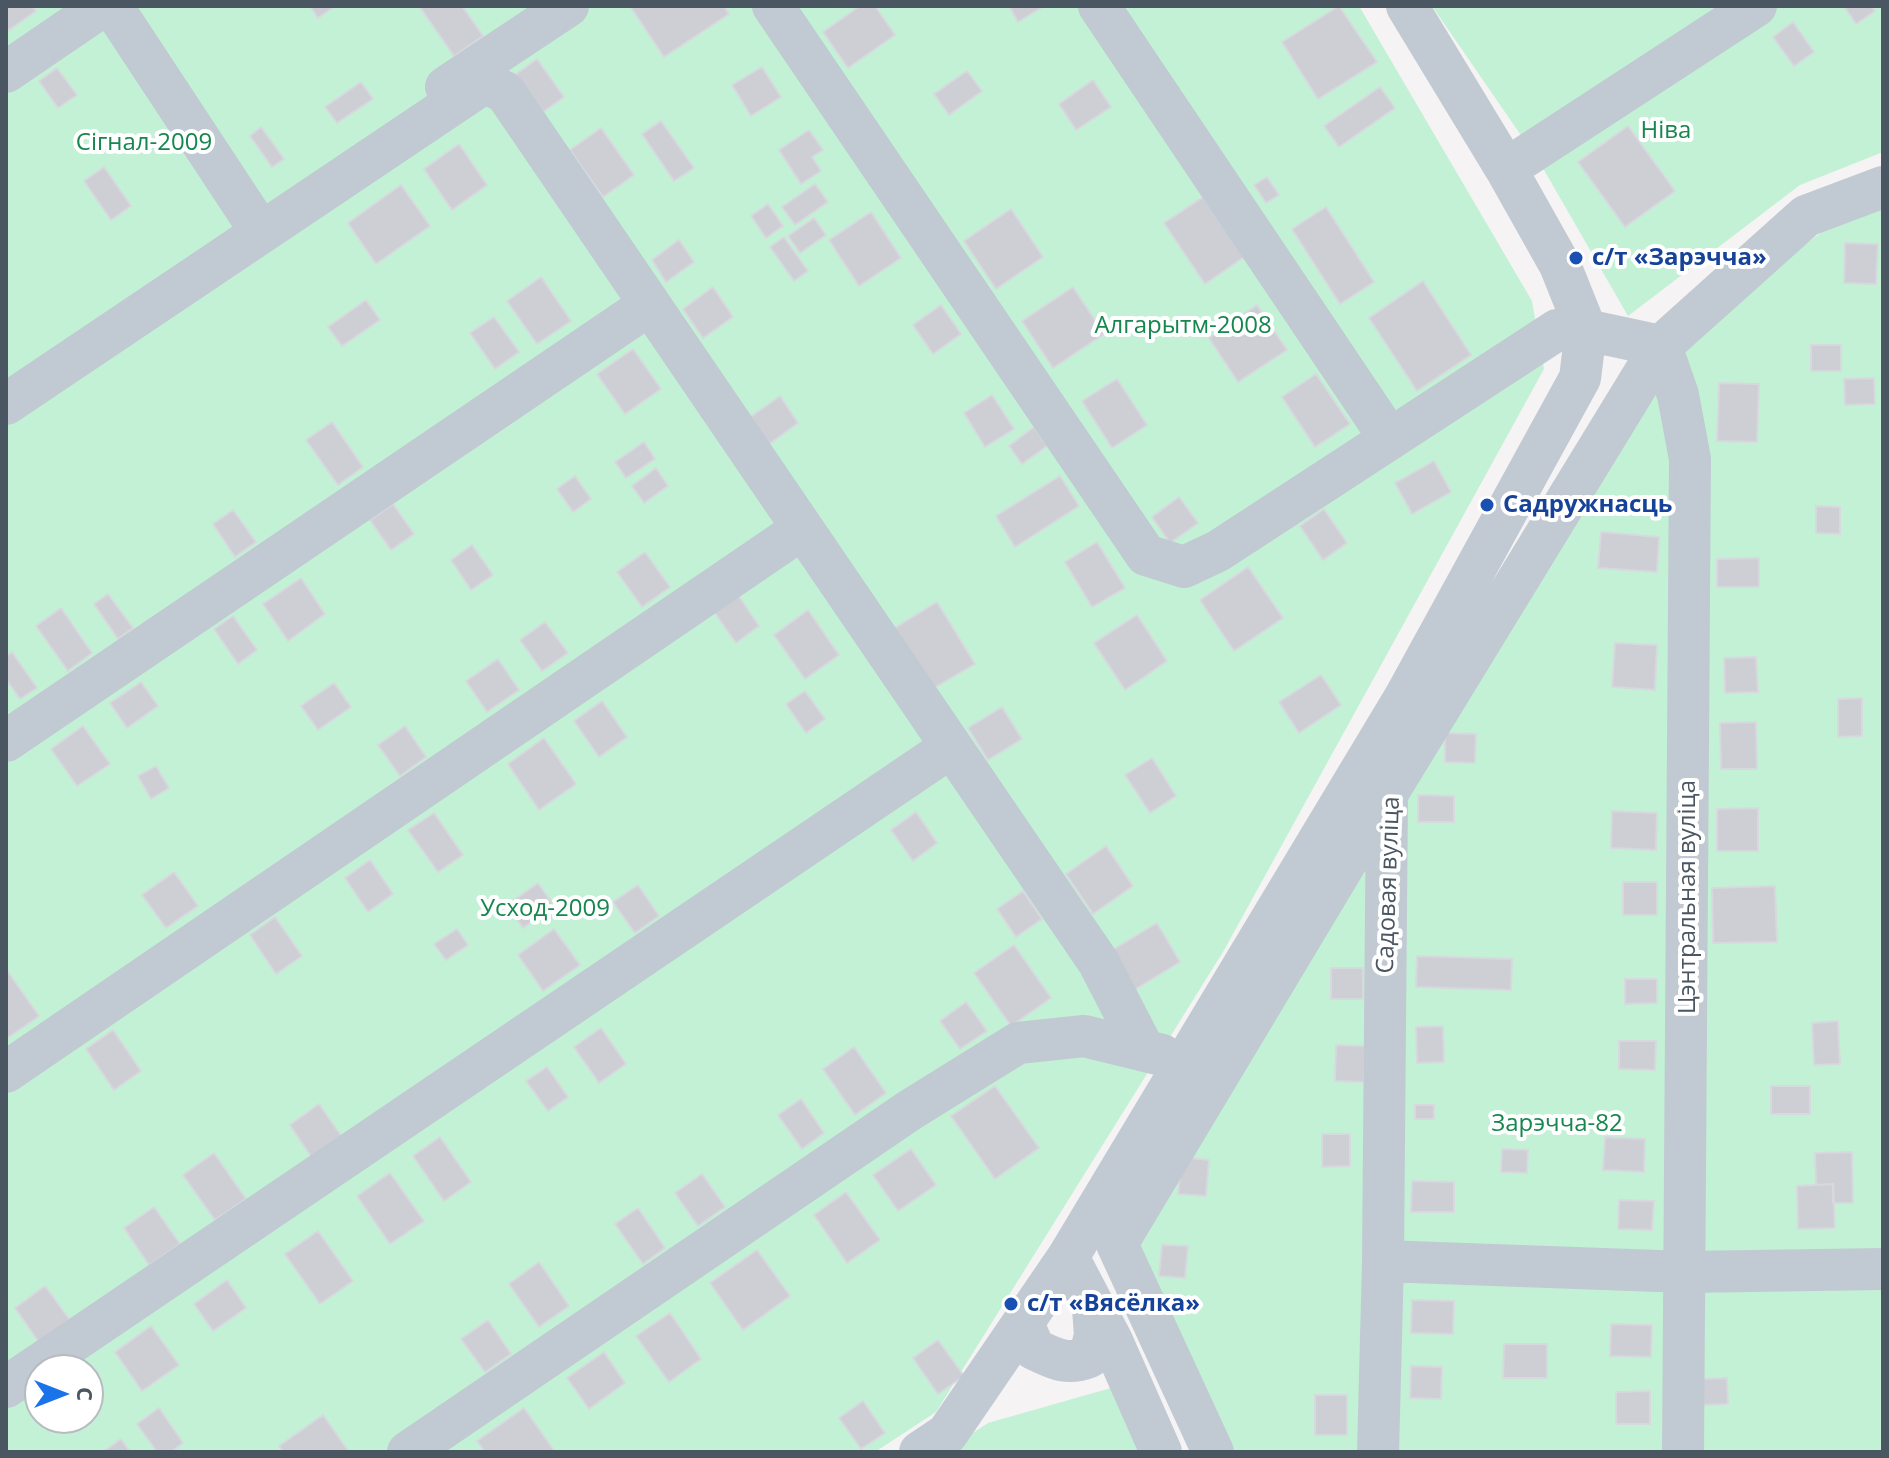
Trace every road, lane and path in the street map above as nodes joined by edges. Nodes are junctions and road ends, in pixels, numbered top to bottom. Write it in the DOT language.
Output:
graph roads {
  1 [pos="103,6"];
  2 [pos="112,6"];
  3 [pos="568,6"];
  4 [pos="773,6"];
  5 [pos="1099,6"];
  6 [pos="1756,6"];
  7 [pos="1422,11"];
  8 [pos="6,72"];
  9 [pos="1506,169"];
  10 [pos="1883,187"];
  11 [pos="251,217"];
  12 [pos="649,305"];
  13 [pos="1586,330"];
  14 [pos="1661,346"];
  15 [pos="6,380"];
  16 [pos="6,404"];
  17 [pos="1390,439"];
  18 [pos="802,529"];
  19 [pos="6,741"];
  20 [pos="951,747"];
  21 [pos="1387,794"];
  22 [pos="1144,1050"];
  23 [pos="1186,1060"];
  24 [pos="6,1072"];
  25 [pos="1068,1257"];
  26 [pos="1383,1261"];
  27 [pos="1883,1269"];
  28 [pos="1686,1272"];
  29 [pos="1093,1308"];
  30 [pos="1023,1323"];
  31 [pos="1089,1357"];
  32 [pos="6,1387"];
  33 [pos="408,1452"];
  34 [pos="920,1452"];
  35 [pos="1132,1452"];
  36 [pos="1161,1452"];
  37 [pos="1213,1452"];
  38 [pos="1378,1452"];
  39 [pos="1683,1452"];
  1 -- 8 [label="street"];
  2 -- 11 [label="street"];
  3 -- 11 [label="street"];
  4 -- 17 [label="street"];
  5 -- 17 [label="street"];
  6 -- 9 [label="street"];
  7 -- 9 [label="street"];
  9 -- 13 [label="street"];
  10 -- 14 [label="street, Садовая вуліца"];
  11 -- 15 [label="street"];
  12 -- 16 [label="street"];
  12 -- 18 [label="street"];
  12 -- 19 [label="street"];
  13 -- 14 [label="street"];
  13 -- 17 [label="street"];
  13 -- 23 [label="street"];
  14 -- 21 [label="street, Садовая вуліца"];
  14 -- 28 [label="street, Цэнтральная вуліца"];
  18 -- 20 [label="street"];
  18 -- 24 [label="street"];
  20 -- 22 [label="street"];
  20 -- 32 [label="street"];
  21 -- 26 [label="street, Садовая вуліца"];
  21 -- 37 [label="street"];
  22 -- 23 [label="street"];
  22 -- 33 [label="street"];
  23 -- 25 [label="street"];
  25 -- 29 [label="street"];
  25 -- 30 [label="street"];
  26 -- 28 [label="street"];
  26 -- 38 [label="street, Садовая вуліца"];
  27 -- 28 [label="street"];
  28 -- 39 [label="street, Цэнтральная вуліца"];
  29 -- 31 [label="street"];
  29 -- 36 [label="street"];
  30 -- 31 [label="street"];
  30 -- 34 [label="street"];
  31 -- 35 [label="street"];
}
